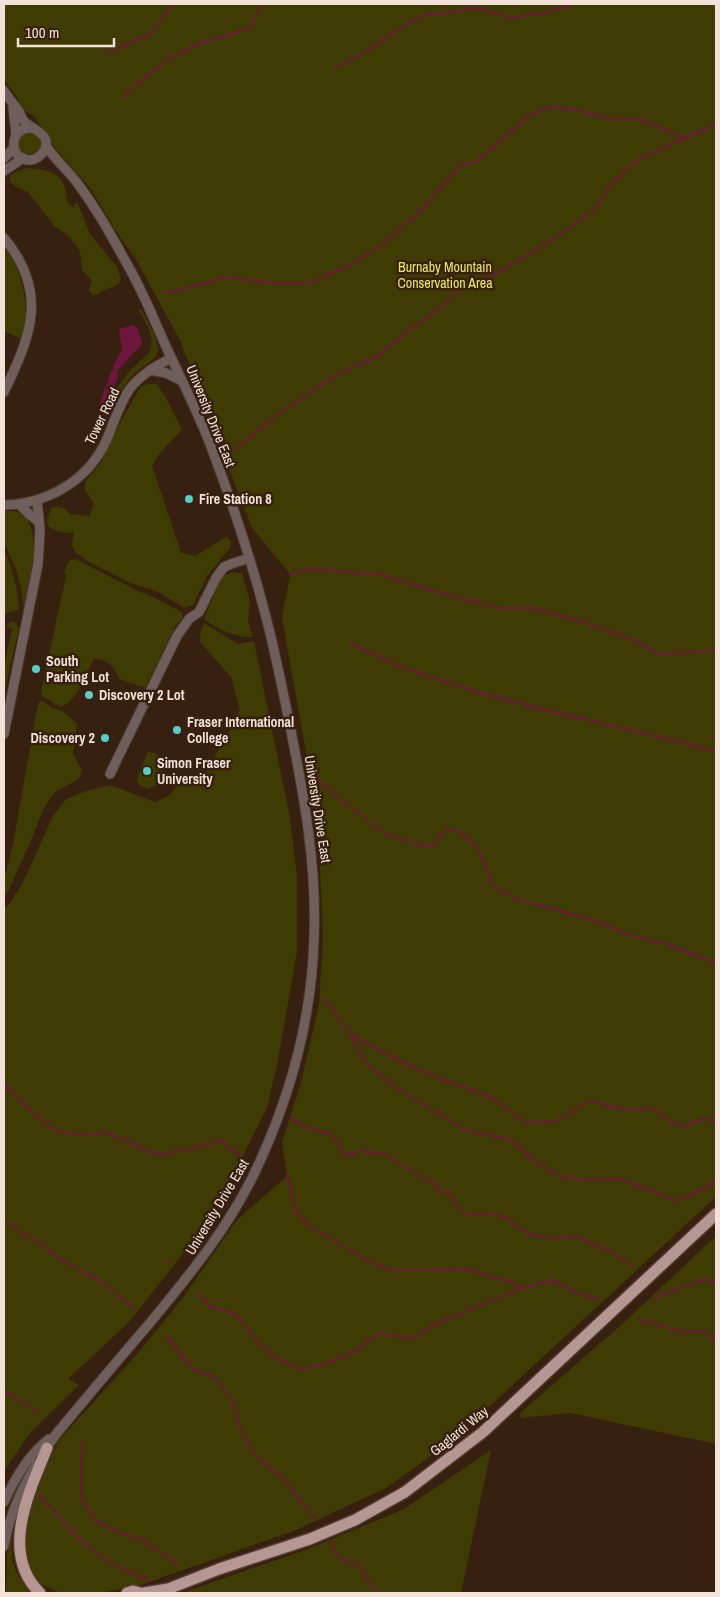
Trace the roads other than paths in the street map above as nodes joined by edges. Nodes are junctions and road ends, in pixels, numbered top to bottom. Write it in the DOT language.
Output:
graph roads {
  1 [pos="4,91"];
  2 [pos="14,106"];
  3 [pos="32,128"];
  4 [pos="16,135"];
  5 [pos="46,146"];
  6 [pos="14,148"];
  7 [pos="4,158"];
  8 [pos="23,158"];
  9 [pos="36,158"];
  10 [pos="59,165"];
  11 [pos="4,171"];
  12 [pos="4,238"];
  13 [pos="171,358"];
  14 [pos="150,370"];
  15 [pos="182,381"];
  16 [pos="4,392"];
  17 [pos="37,500"];
  18 [pos="4,505"];
  19 [pos="20,505"];
  20 [pos="39,522"];
  21 [pos="249,558"];
  22 [pos="4,734"];
  23 [pos="110,774"];
  24 [pos="716,1214"];
  25 [pos="57,1433"];
  26 [pos="47,1448"];
  27 [pos="4,1502"];
  28 [pos="4,1546"];
  29 [pos="165,1591"];
  30 [pos="40,1593"];
  31 [pos="127,1593"];
  32 [pos="140,1593"];
  33 [pos="144,1593"];
  1 -- 2 [label="street"];
  2 -- 3 [label="street"];
  2 -- 4 [label="street"];
  3 -- 4 [label="street"];
  3 -- 5 [label="street"];
  4 -- 6 [label="street"];
  5 -- 9 [label="street"];
  5 -- 10 [label="street, University Drive East"];
  6 -- 7 [label="street"];
  6 -- 8 [label="street"];
  8 -- 9 [label="street"];
  8 -- 11 [label="street"];
  9 -- 10 [label="street, University Drive East"];
  10 -- 13 [label="street, University Drive East"];
  12 -- 16 [label="street"];
  13 -- 14 [label="street, Tower Road"];
  13 -- 15 [label="street, University Drive East"];
  14 -- 15 [label="street"];
  14 -- 17 [label="street, Tower Road"];
  15 -- 21 [label="street, University Drive East"];
  17 -- 19 [label="street, Tower Road"];
  17 -- 20 [label="street"];
  18 -- 19 [label="street, Tower Road"];
  19 -- 20 [label="street"];
  20 -- 22 [label="street"];
  21 -- 23 [label="street"];
  21 -- 25 [label="street, University Drive East"];
  24 -- 29 [label="main road, Gaglardi Way"];
  25 -- 26 [label="street, University Drive East"];
  25 -- 27 [label="street, University Drive East"];
  26 -- 28 [label="street, University Drive East"];
  26 -- 30 [label="main road"];
  29 -- 33 [label="main road, Gaglardi Way"];
  31 -- 32 [label="main road"];
}
